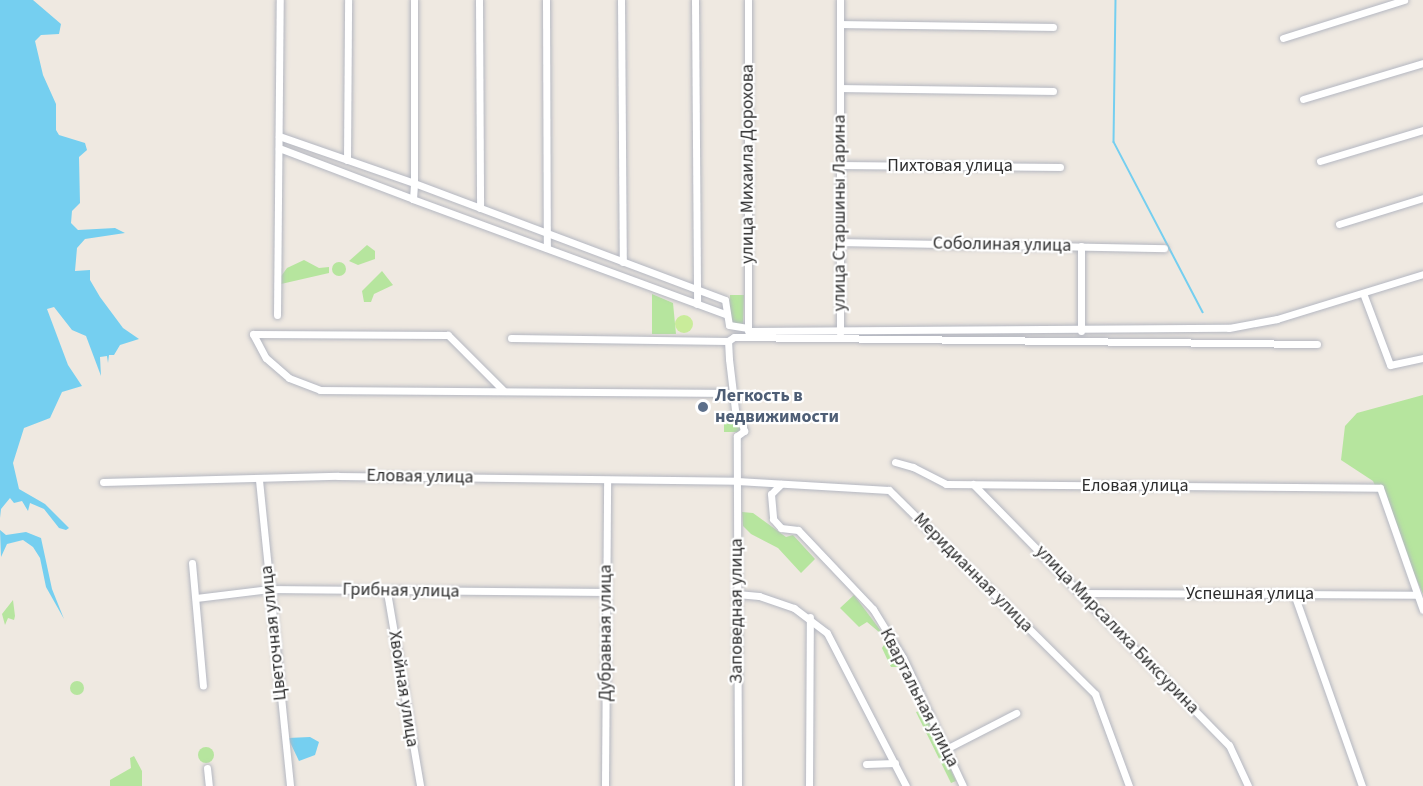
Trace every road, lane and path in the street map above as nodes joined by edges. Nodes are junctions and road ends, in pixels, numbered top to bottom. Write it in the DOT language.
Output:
graph roads {
  1 [pos="280,0"];
  2 [pos="348,0"];
  3 [pos="414,0"];
  4 [pos="479,0"];
  5 [pos="546,0"];
  6 [pos="621,0"];
  7 [pos="695,0"];
  8 [pos="748,0"];
  9 [pos="840,0"];
  10 [pos="1404,0"];
  11 [pos="840,24"];
  12 [pos="1053,27"];
  13 [pos="1283,38"];
  14 [pos="1423,63"];
  15 [pos="840,88"];
  16 [pos="1053,91"];
  17 [pos="1303,99"];
  18 [pos="1423,130"];
  19 [pos="279,136"];
  20 [pos="279,148"];
  21 [pos="347,160"];
  22 [pos="1320,161"];
  23 [pos="840,165"];
  24 [pos="1060,167"];
  25 [pos="414,183"];
  26 [pos="1423,198"];
  27 [pos="413,199"];
  28 [pos="480,208"];
  29 [pos="1339,224"];
  30 [pos="547,233"];
  31 [pos="840,242"];
  32 [pos="1081,246"];
  33 [pos="547,248"];
  34 [pos="1164,248"];
  35 [pos="623,262"];
  36 [pos="1423,274"];
  37 [pos="697,289"];
  38 [pos="1363,293"];
  39 [pos="697,304"];
  40 [pos="725,314"];
  41 [pos="277,315"];
  42 [pos="1203,329"];
  43 [pos="1081,331"];
  44 [pos="748,332"];
  45 [pos="840,335"];
  46 [pos="511,338"];
  47 [pos="728,341"];
  48 [pos="1202,343"];
  49 [pos="1317,344"];
  50 [pos="1423,358"];
  51 [pos="503,390"];
  52 [pos="733,393"];
  53 [pos="895,462"];
  54 [pos="259,480"];
  55 [pos="607,481"];
  56 [pos="737,481"];
  57 [pos="103,482"];
  58 [pos="781,484"];
  59 [pos="973,484"];
  60 [pos="192,563"];
  61 [pos="269,590"];
  62 [pos="387,592"];
  63 [pos="605,592"];
  64 [pos="1082,593"];
  65 [pos="737,594"];
  66 [pos="1294,594"];
  67 [pos="1417,595"];
  68 [pos="196,598"];
  69 [pos="1423,610"];
  70 [pos="810,617"];
  71 [pos="203,686"];
  72 [pos="1016,713"];
  73 [pos="946,749"];
  74 [pos="895,763"];
  75 [pos="866,764"];
  76 [pos="207,768"];
  77 [pos="209,786"];
  78 [pos="290,786"];
  79 [pos="420,786"];
  80 [pos="605,786"];
  81 [pos="738,786"];
  82 [pos="809,786"];
  83 [pos="906,786"];
  84 [pos="963,786"];
  85 [pos="1130,786"];
  86 [pos="1248,786"];
  87 [pos="1362,786"];
  1 -- 19 [label="street"];
  2 -- 21 [label="street"];
  3 -- 25 [label="street"];
  4 -- 28 [label="street"];
  5 -- 30 [label="street"];
  6 -- 35 [label="street"];
  7 -- 37 [label="street"];
  8 -- 44 [label="street, улица Михаила Дорохова"];
  9 -- 11 [label="street, улица Старшины Ларина"];
  10 -- 13 [label="street"];
  11 -- 12 [label="street"];
  11 -- 15 [label="street, улица Старшины Ларина"];
  14 -- 17 [label="street"];
  15 -- 16 [label="street, улица Старшины Ларина"];
  15 -- 23 [label="street, улица Старшины Ларина"];
  18 -- 22 [label="street"];
  19 -- 20 [label="street"];
  19 -- 21 [label="street"];
  20 -- 27 [label="street"];
  20 -- 41 [label="street"];
  21 -- 25 [label="street"];
  23 -- 24 [label="street, Пихтовая улица"];
  23 -- 31 [label="street, улица Старшины Ларина"];
  25 -- 27 [label="street"];
  25 -- 28 [label="street"];
  26 -- 29 [label="street"];
  27 -- 33 [label="street"];
  28 -- 30 [label="street"];
  30 -- 33 [label="street"];
  30 -- 35 [label="street"];
  31 -- 32 [label="street, Соболиная улица"];
  31 -- 45 [label="street, улица Старшины Ларина"];
  32 -- 34 [label="street, Соболиная улица"];
  32 -- 43 [label="street"];
  33 -- 39 [label="street"];
  35 -- 37 [label="street"];
  36 -- 38 [label="street"];
  37 -- 39 [label="street"];
  37 -- 40 [label="street"];
  38 -- 42 [label="street"];
  38 -- 50 [label="street"];
  39 -- 40 [label="street"];
  40 -- 44 [label="street"];
  42 -- 43 [label="street"];
  42 -- 48 [label="street"];
  43 -- 45 [label="street"];
  44 -- 45 [label="street"];
  44 -- 47 [label="street"];
  45 -- 48 [label="street"];
  46 -- 47 [label="street"];
  47 -- 52 [label="street"];
  48 -- 49 [label="street"];
  51 -- 51 [label="street"];
  51 -- 52 [label="street"];
  52 -- 56 [label="street, Заповедная улица"];
  53 -- 59 [label="street, Еловая улица"];
  54 -- 55 [label="street, Еловая улица"];
  54 -- 57 [label="street, Еловая улица"];
  54 -- 61 [label="street, Цветочная улица"];
  55 -- 56 [label="street, Еловая улица"];
  55 -- 63 [label="street, Дубравная улица"];
  56 -- 58 [label="street, Меридианная улица"];
  56 -- 65 [label="street, Заповедная улица"];
  58 -- 73 [label="street, Квартальная улица"];
  58 -- 85 [label="street, Меридианная улица"];
  59 -- 64 [label="street, улица Мирсалиха Биксурина"];
  59 -- 67 [label="street, Еловая улица"];
  60 -- 68 [label="street"];
  61 -- 62 [label="street, Грибная улица"];
  61 -- 68 [label="street, Грибная улица"];
  61 -- 78 [label="street, Цветочная улица"];
  62 -- 63 [label="street, Грибная улица"];
  62 -- 79 [label="street, Хвойная улица"];
  63 -- 80 [label="street, Дубравная улица"];
  64 -- 66 [label="street, Успешная улица"];
  64 -- 86 [label="street, улица Мирсалиха Биксурина"];
  65 -- 70 [label="street"];
  65 -- 81 [label="street, Заповедная улица"];
  66 -- 67 [label="street, Успешная улица"];
  66 -- 87 [label="street"];
  67 -- 69 [label="street"];
  68 -- 71 [label="street"];
  70 -- 74 [label="street"];
  70 -- 82 [label="street"];
  72 -- 73 [label="street"];
  73 -- 84 [label="street, Квартальная улица"];
  74 -- 75 [label="street"];
  74 -- 83 [label="street"];
  76 -- 77 [label="street"];
}
